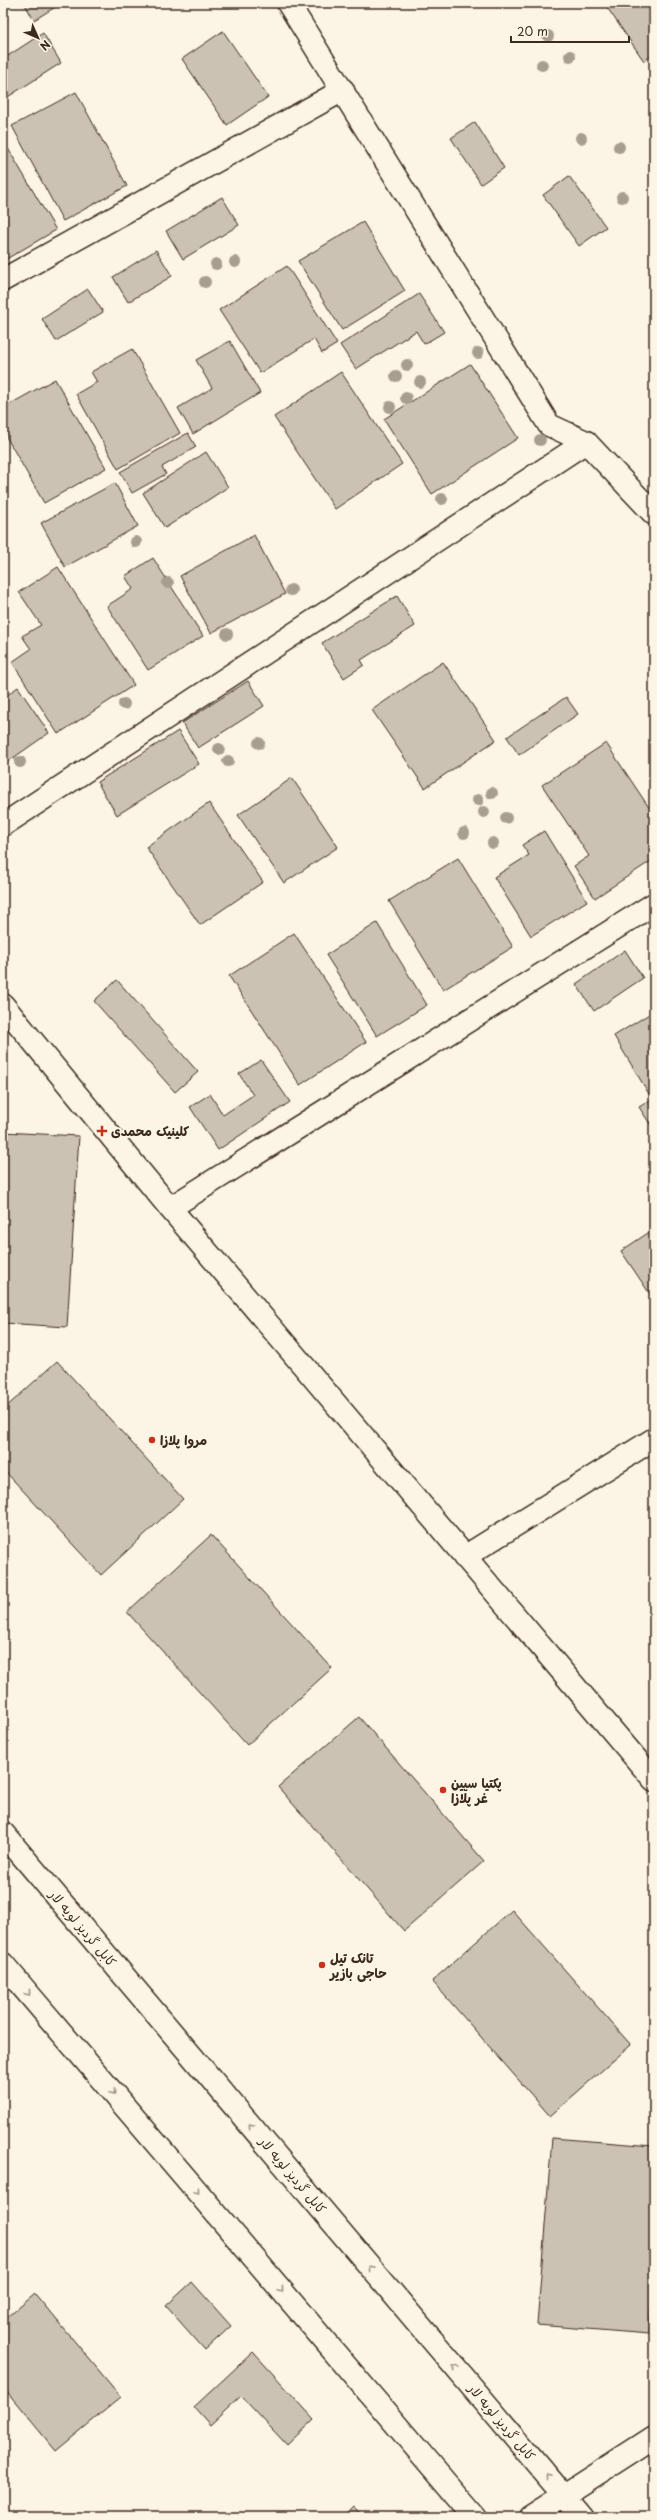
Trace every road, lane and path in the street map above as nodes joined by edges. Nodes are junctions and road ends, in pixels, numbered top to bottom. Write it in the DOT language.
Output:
graph roads {
  1 [pos="288,3"];
  2 [pos="343,90"];
  3 [pos="3,280"];
  4 [pos="586,442"];
  5 [pos="654,514"];
  6 [pos="3,825"];
  7 [pos="654,904"];
  8 [pos="3,1005"];
  9 [pos="170,1208"];
  10 [pos="654,1439"];
  11 [pos="464,1557"];
  12 [pos="654,1780"];
  13 [pos="3,1834"];
  14 [pos="3,1964"];
  15 [pos="654,2437"];
  16 [pos="564,2496"];
  17 [pos="475,2517"];
  18 [pos="530,2517"];
  19 [pos="582,2517"];
  1 -- 2 [label="main road"];
  2 -- 3 [label="main road"];
  2 -- 4 [label="main road"];
  4 -- 5 [label="main road"];
  4 -- 6 [label="main road"];
  7 -- 9 [label="main road"];
  8 -- 9 [label="main road"];
  9 -- 11 [label="main road"];
  10 -- 11 [label="main road"];
  11 -- 12 [label="main road"];
  16 -- 13 [label="main road, کابل گردیز لویه لار, one-way"];
  14 -- 17 [label="main road, one-way"];
  15 -- 16 [label="main road"];
  16 -- 18 [label="main road"];
  16 -- 19 [label="main road, کابل گردیز لویه لار"];
}
